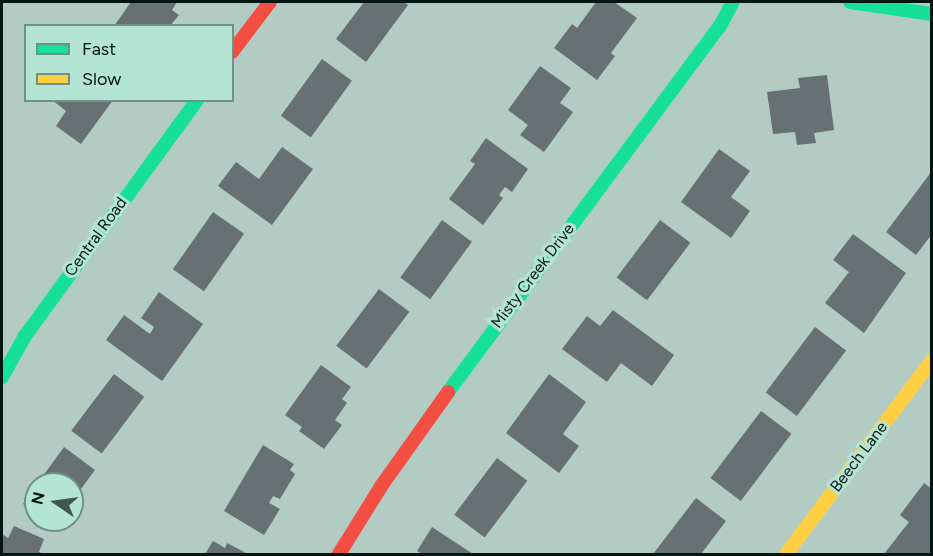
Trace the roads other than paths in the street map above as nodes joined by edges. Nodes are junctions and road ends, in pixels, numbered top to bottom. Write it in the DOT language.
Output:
graph roads {
  1 [pos="270,2"];
  2 [pos="733,2"];
  3 [pos="850,2"];
  4 [pos="932,14"];
  5 [pos="234,49"];
  6 [pos="196,102"];
  7 [pos="932,360"];
  8 [pos="2,376"];
  9 [pos="339,555"];
  10 [pos="786,555"];
  1 -- 5 [label="street"];
  2 -- 9 [label="street, Misty Creek Drive"];
  3 -- 4 [label="street"];
  6 -- 8 [label="street, Central Road"];
  7 -- 10 [label="street, Beech Lane"];
}
